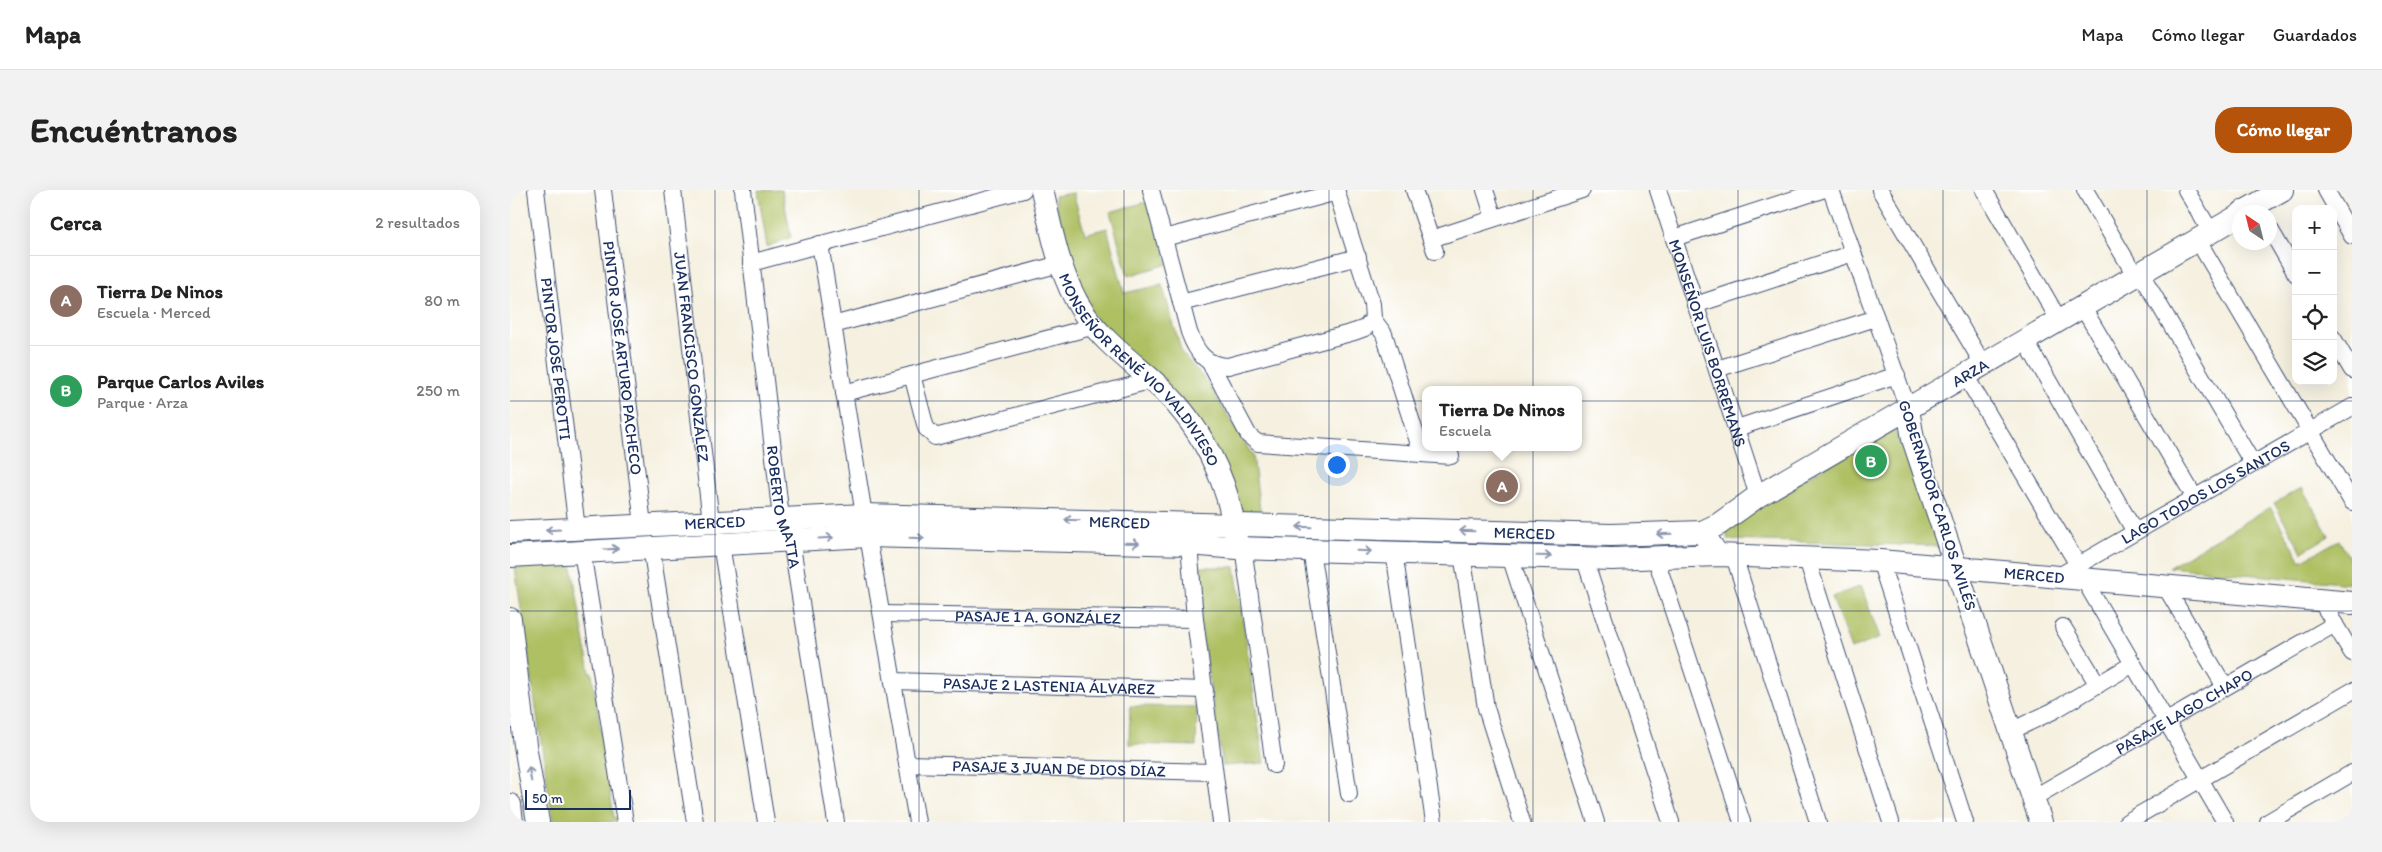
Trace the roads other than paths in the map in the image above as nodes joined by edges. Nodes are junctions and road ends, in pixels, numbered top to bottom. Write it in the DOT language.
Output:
graph roads {
  1 [pos="536,190"];
  2 [pos="603,190"];
  3 [pos="673,190"];
  4 [pos="743,190"];
  5 [pos="1023,190"];
  6 [pos="1042,190"];
  7 [pos="1151,190"];
  8 [pos="1414,190"];
  9 [pos="1485,190"];
  10 [pos="1582,190"];
  11 [pos="1658,190"];
  12 [pos="1822,190"];
  13 [pos="1831,190"];
  14 [pos="1880,190"];
  15 [pos="1984,190"];
  16 [pos="2085,190"];
  17 [pos="2186,190"];
  18 [pos="2282,190"];
  19 [pos="2326,190"];
  20 [pos="1337,191"];
  21 [pos="1557,194"];
  22 [pos="2258,205"];
  23 [pos="1494,218"];
  24 [pos="2232,220"];
  25 [pos="2204,235"];
  26 [pos="2352,236"];
  27 [pos="1164,238"];
  28 [pos="1674,238"];
  29 [pos="2277,241"];
  30 [pos="820,244"];
  31 [pos="1853,253"];
  32 [pos="1358,257"];
  33 [pos="751,263"];
  34 [pos="1060,264"];
  35 [pos="2292,267"];
  36 [pos="2138,274"];
  37 [pos="1181,303"];
  38 [pos="1695,305"];
  39 [pos="2082,306"];
  40 [pos="1876,318"];
  41 [pos="1373,319"];
  42 [pos="2059,320"];
  43 [pos="833,325"];
  44 [pos="1095,326"];
  45 [pos="2025,340"];
  46 [pos="2334,340"];
  47 [pos="1210,363"];
  48 [pos="1716,369"];
  49 [pos="1974,370"];
  50 [pos="2352,370"];
  51 [pos="912,375"];
  52 [pos="1897,375"];
  53 [pos="1153,380"];
  54 [pos="844,393"];
  55 [pos="2352,407"];
  56 [pos="1908,409"];
  57 [pos="1737,428"];
  58 [pos="2310,431"];
  59 [pos="1422,454"];
  60 [pos="1451,456"];
  61 [pos="2253,464"];
  62 [pos="1758,496"];
  63 [pos="2195,498"];
  64 [pos="2352,502"];
  65 [pos="781,518"];
  66 [pos="711,522"];
  67 [pos="1234,524"];
  68 [pos="643,525"];
  69 [pos="866,525"];
  70 [pos="577,529"];
  71 [pos="510,532"];
  72 [pos="1702,532"];
  73 [pos="2135,532"];
  74 [pos="791,540"];
  75 [pos="721,544"];
  76 [pos="1189,544"];
  77 [pos="651,547"];
  78 [pos="1240,547"];
  79 [pos="582,550"];
  80 [pos="1311,550"];
  81 [pos="1394,552"];
  82 [pos="1462,554"];
  83 [pos="510,556"];
  84 [pos="1510,556"];
  85 [pos="1726,556"];
  86 [pos="1584,557"];
  87 [pos="1656,559"];
  88 [pos="1807,559"];
  89 [pos="1880,561"];
  90 [pos="1957,566"];
  91 [pos="2073,573"];
  92 [pos="2166,586"];
  93 [pos="2321,600"];
  94 [pos="2352,603"];
  95 [pos="882,614"];
  96 [pos="1195,619"];
  97 [pos="510,620"];
  98 [pos="2335,624"];
  99 [pos="2063,627"];
  100 [pos="2352,654"];
  101 [pos="2133,664"];
  102 [pos="893,680"];
  103 [pos="2098,685"];
  104 [pos="2226,687"];
  105 [pos="1205,690"];
  106 [pos="2352,691"];
  107 [pos="2166,722"];
  108 [pos="2011,731"];
  109 [pos="518,747"];
  110 [pos="907,764"];
  111 [pos="1274,764"];
  112 [pos="1213,772"];
  113 [pos="2352,773"];
  114 [pos="2200,780"];
  115 [pos="1348,794"];
  116 [pos="2033,798"];
  117 [pos="510,805"];
  118 [pos="512,822"];
  119 [pos="538,822"];
  120 [pos="625,822"];
  121 [pos="695,822"];
  122 [pos="766,822"];
  123 [pos="836,822"];
  124 [pos="917,822"];
  125 [pos="1221,822"];
  126 [pos="1434,822"];
  127 [pos="1522,822"];
  128 [pos="1596,822"];
  129 [pos="1671,822"];
  130 [pos="1742,822"];
  131 [pos="1818,822"];
  132 [pos="1892,822"];
  133 [pos="1965,822"];
  134 [pos="2040,822"];
  135 [pos="2128,822"];
  136 [pos="2225,822"];
  137 [pos="2268,822"];
  1 -- 70 [label="street, PINTOR JOSÉ PEROTTI"];
  2 -- 68 [label="street, PINTOR JOSÉ ARTURO PACHECO"];
  3 -- 66 [label="street, JUAN FRANCISCO GONZÁLEZ"];
  4 -- 33 [label="street, ROBERTO MATTA"];
  5 -- 30 [label="street"];
  6 -- 34 [label="street, MONSEÑOR RENÉ VIO VALDIVIESO"];
  7 -- 27 [label="street"];
  8 -- 23 [label="street"];
  9 -- 23 [label="street"];
  10 -- 21 [label="street"];
  11 -- 28 [label="street, MONSEÑOR LUIS BORREMANS"];
  12 -- 28 [label="street"];
  13 -- 31 [label="street, GOBERNADOR CARLOS AVILÉS"];
  14 -- 49 [label="street"];
  15 -- 42 [label="street"];
  16 -- 36 [label="street"];
  17 -- 25 [label="street"];
  18 -- 22 [label="street, ARZA"];
  19 -- 26 [label="street"];
  20 -- 27 [label="street"];
  20 -- 32 [label="street"];
  21 -- 23 [label="street"];
  24 -- 25 [label="street, ARZA"];
  25 -- 36 [label="street, ARZA"];
  25 -- 58 [label="street"];
  27 -- 37 [label="street"];
  28 -- 38 [label="street, MONSEÑOR LUIS BORREMANS"];
  29 -- 35 [label="street"];
  30 -- 33 [label="street"];
  30 -- 43 [label="street"];
  31 -- 38 [label="street"];
  31 -- 40 [label="street, GOBERNADOR CARLOS AVILÉS"];
  32 -- 37 [label="street"];
  32 -- 41 [label="street"];
  33 -- 65 [label="street, ROBERTO MATTA"];
  34 -- 43 [label="street"];
  34 -- 44 [label="street, MONSEÑOR RENÉ VIO VALDIVIESO"];
  36 -- 39 [label="street, ARZA"];
  36 -- 61 [label="street"];
  37 -- 47 [label="street"];
  38 -- 48 [label="street, MONSEÑOR LUIS BORREMANS"];
  39 -- 42 [label="street, ARZA"];
  39 -- 63 [label="street"];
  40 -- 48 [label="street"];
  40 -- 52 [label="street, GOBERNADOR CARLOS AVILÉS"];
  41 -- 47 [label="street"];
  41 -- 59 [label="street"];
  42 -- 45 [label="street, ARZA"];
  43 -- 54 [label="street"];
  44 -- 51 [label="street"];
  44 -- 53 [label="street, MONSEÑOR RENÉ VIO VALDIVIESO"];
  45 -- 49 [label="street, ARZA"];
  45 -- 73 [label="street"];
  46 -- 50 [label="street"];
  47 -- 59 [label="street"];
  48 -- 57 [label="street, MONSEÑOR LUIS BORREMANS"];
  49 -- 56 [label="street, ARZA"];
  49 -- 91 [label="street"];
  51 -- 53 [label="street"];
  51 -- 54 [label="street"];
  52 -- 56 [label="street, GOBERNADOR CARLOS AVILÉS"];
  52 -- 57 [label="street"];
  53 -- 67 [label="street, MONSEÑOR RENÉ VIO VALDIVIESO"];
  54 -- 69 [label="street"];
  55 -- 58 [label="street, LAGO TODOS LOS SANTOS"];
  56 -- 62 [label="street, ARZA"];
  56 -- 90 [label="street, GOBERNADOR CARLOS AVILÉS"];
  57 -- 62 [label="street, MONSEÑOR LUIS BORREMANS"];
  58 -- 61 [label="street, LAGO TODOS LOS SANTOS"];
  58 -- 64 [label="street"];
  59 -- 60 [label="street"];
  61 -- 63 [label="street, LAGO TODOS LOS SANTOS"];
  62 -- 72 [label="street, ARZA"];
  63 -- 73 [label="street, LAGO TODOS LOS SANTOS"];
  65 -- 66 [label="street, MERCED"];
  65 -- 69 [label="street, MERCED"];
  65 -- 74 [label="street, ROBERTO MATTA"];
  66 -- 68 [label="street, MERCED"];
  67 -- 69 [label="street, MERCED, one-way"];
  72 -- 67 [label="street, MERCED, one-way"];
  67 -- 78 [label="street, MONSEÑOR RENÉ VIO VALDIVIESO"];
  68 -- 70 [label="street, MERCED"];
  74 -- 69 [label="street, MERCED, one-way"];
  69 -- 76 [label="street, MERCED, one-way"];
  69 -- 95 [label="street"];
  70 -- 71 [label="street, MERCED, one-way"];
  72 -- 85 [label="street"];
  73 -- 91 [label="street, LAGO TODOS LOS SANTOS"];
  74 -- 75 [label="street, MERCED"];
  74 -- 123 [label="street, ROBERTO MATTA"];
  75 -- 77 [label="street, MERCED"];
  75 -- 122 [label="street"];
  76 -- 78 [label="street, MERCED"];
  76 -- 96 [label="street"];
  79 -- 77 [label="street, MERCED, one-way"];
  77 -- 121 [label="street"];
  78 -- 80 [label="street, MERCED"];
  78 -- 111 [label="street"];
  79 -- 83 [label="street, MERCED"];
  79 -- 120 [label="street"];
  80 -- 81 [label="street, MERCED, one-way"];
  80 -- 115 [label="street"];
  81 -- 82 [label="street, MERCED"];
  81 -- 126 [label="street"];
  82 -- 84 [label="street, MERCED"];
  82 -- 127 [label="street"];
  84 -- 86 [label="street, MERCED, one-way"];
  84 -- 128 [label="street"];
  85 -- 87 [label="street, MERCED"];
  85 -- 88 [label="street, MERCED"];
  85 -- 131 [label="street"];
  86 -- 87 [label="street, MERCED"];
  86 -- 129 [label="street"];
  87 -- 130 [label="street"];
  88 -- 89 [label="street, MERCED"];
  88 -- 132 [label="street"];
  89 -- 90 [label="street, MERCED"];
  89 -- 133 [label="street"];
  90 -- 91 [label="street, MERCED"];
  90 -- 108 [label="street, GOBERNADOR CARLOS AVILÉS"];
  91 -- 92 [label="street, MERCED"];
  91 -- 101 [label="street"];
  92 -- 93 [label="street, MERCED"];
  92 -- 104 [label="street"];
  93 -- 94 [label="street, MERCED"];
  93 -- 98 [label="street"];
  95 -- 96 [label="street, PASAJE 1 A. GONZÁLEZ"];
  95 -- 102 [label="street"];
  96 -- 105 [label="street"];
  97 -- 109 [label="street"];
  98 -- 100 [label="street"];
  98 -- 104 [label="street, PASAJE LAGO CHAPO"];
  99 -- 103 [label="street"];
  101 -- 103 [label="street"];
  101 -- 107 [label="street"];
  102 -- 105 [label="street, PASAJE 2 LASTENIA ÁLVAREZ"];
  102 -- 110 [label="street"];
  103 -- 108 [label="street"];
  104 -- 107 [label="street, PASAJE LAGO CHAPO"];
  105 -- 112 [label="street"];
  106 -- 114 [label="street"];
  107 -- 114 [label="street"];
  107 -- 116 [label="street, PASAJE LAGO CHAPO"];
  108 -- 116 [label="street, GOBERNADOR CARLOS AVILÉS"];
  119 -- 109 [label="street, one-way"];
  110 -- 112 [label="street, PASAJE 3 JUAN DE DIOS DÍAZ"];
  110 -- 124 [label="street"];
  112 -- 125 [label="street"];
  113 -- 137 [label="street"];
  114 -- 135 [label="street"];
  114 -- 136 [label="street"];
  116 -- 134 [label="street, GOBERNADOR CARLOS AVILÉS"];
  117 -- 118 [label="street"];
}
